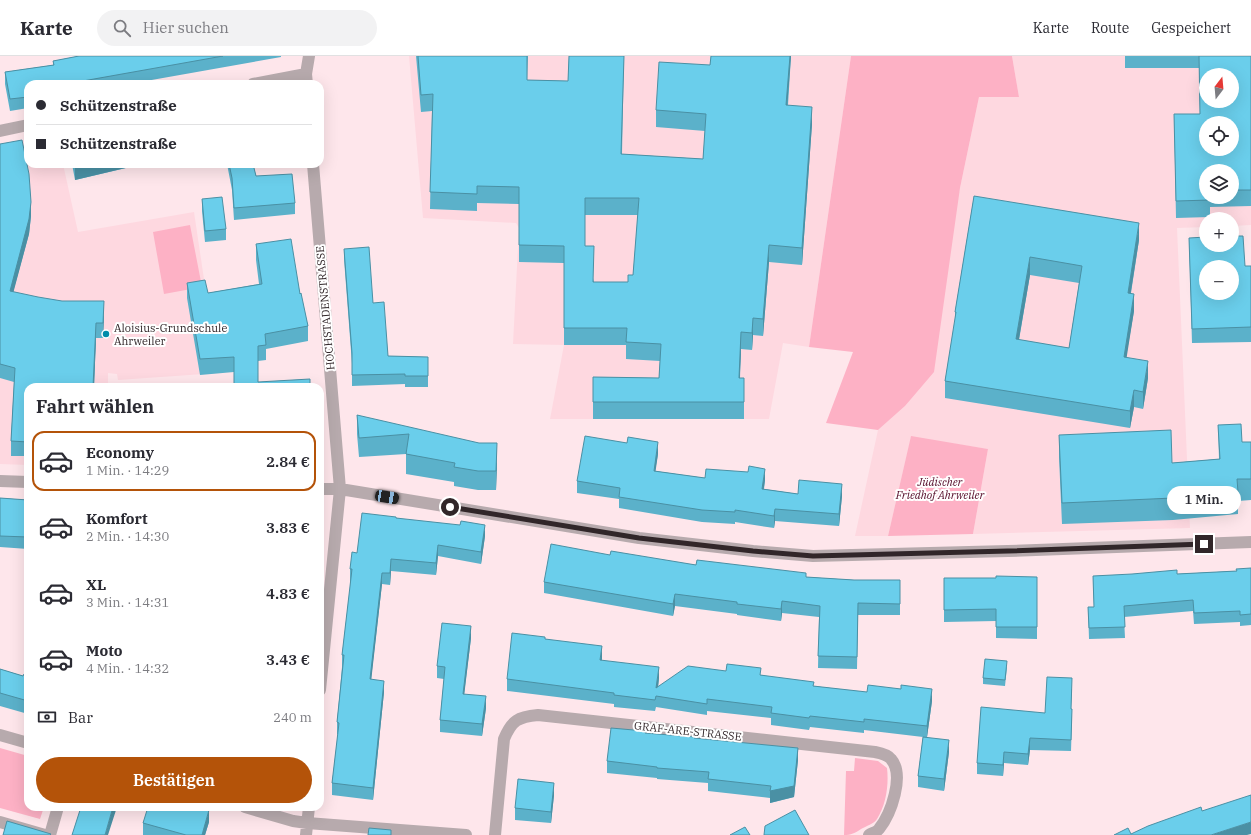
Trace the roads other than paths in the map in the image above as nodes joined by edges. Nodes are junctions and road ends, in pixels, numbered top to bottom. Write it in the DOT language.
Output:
graph roads {
  1 [pos="309,56"];
  2 [pos="306,79"];
  3 [pos="295,80"];
  4 [pos="24,126"];
  5 [pos="0,130"];
  6 [pos="313,168"];
  7 [pos="0,481"];
  8 [pos="24,482"];
  9 [pos="324,489"];
  10 [pos="340,489"];
  11 [pos="1251,542"];
  12 [pos="324,650"];
  13 [pos="0,735"];
  14 [pos="24,742"];
  15 [pos="57,811"];
  16 [pos="259,811"];
  17 [pos="308,811"];
  18 [pos="0,822"];
  19 [pos="306,829"];
  20 [pos="45,835"];
  21 [pos="50,835"];
  22 [pos="466,835"];
  23 [pos="496,835"];
  24 [pos="868,835"];
  1 -- 2 [label="street"];
  2 -- 3 [label="street"];
  4 -- 5 [label="street"];
  6 -- 10 [label="street, HOCHSTADENSTRASSE"];
  7 -- 8 [label="street"];
  9 -- 10 [label="street"];
  10 -- 11 [label="street"];
  10 -- 12 [label="street, HOCHSTADENSTRASSE"];
  13 -- 14 [label="street"];
  15 -- 21 [label="street"];
  16 -- 19 [label="street"];
  17 -- 19 [label="street"];
  18 -- 20 [label="street"];
  19 -- 22 [label="street"];
  23 -- 24 [label="street, GRAF-ARE-STRASSE"];
}
